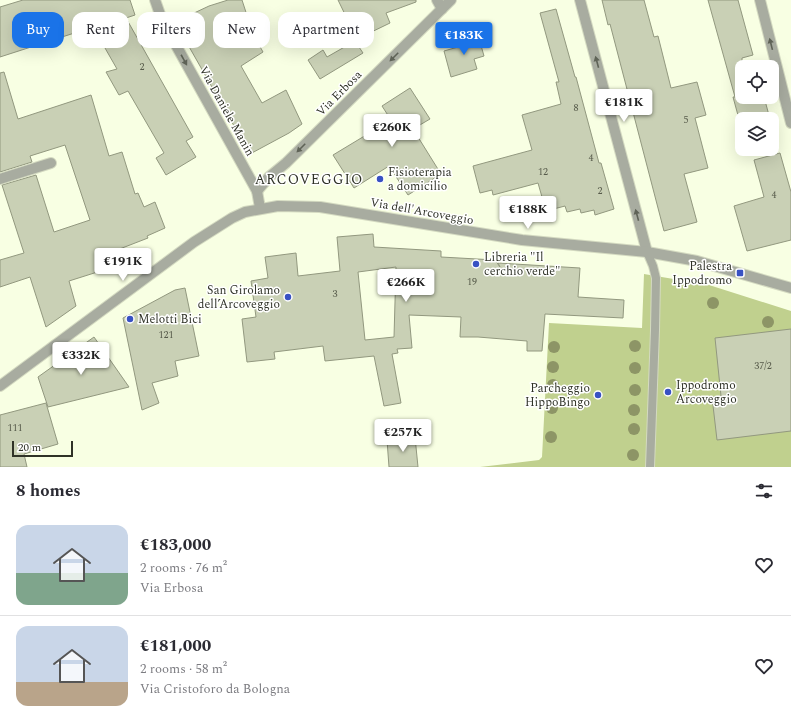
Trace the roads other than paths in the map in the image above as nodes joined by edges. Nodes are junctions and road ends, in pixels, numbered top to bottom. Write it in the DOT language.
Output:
graph roads {
  1 [pos="155,0"];
  2 [pos="451,0"];
  3 [pos="580,0"];
  4 [pos="760,0"];
  5 [pos="440,5"];
  6 [pos="791,123"];
  7 [pos="51,162"];
  8 [pos="0,179"];
  9 [pos="257,191"];
  10 [pos="260,208"];
  11 [pos="647,252"];
  12 [pos="791,288"];
  13 [pos="0,386"];
  14 [pos="650,467"];
  1 -- 9 [label="street, Via Daniele Manin, one-way"];
  2 -- 5 [label="street, Via Erbosa"];
  11 -- 3 [label="street, one-way"];
  6 -- 4 [label="street, one-way"];
  5 -- 9 [label="street, Via Erbosa, one-way"];
  7 -- 8 [label="street"];
  9 -- 10 [label="street"];
  10 -- 11 [label="street, Via dell'Arcoveggio"];
  10 -- 13 [label="street, Via dell'Arcoveggio"];
  11 -- 12 [label="street, Via dell'Arcoveggio"];
  11 -- 14 [label="lane"];
}
